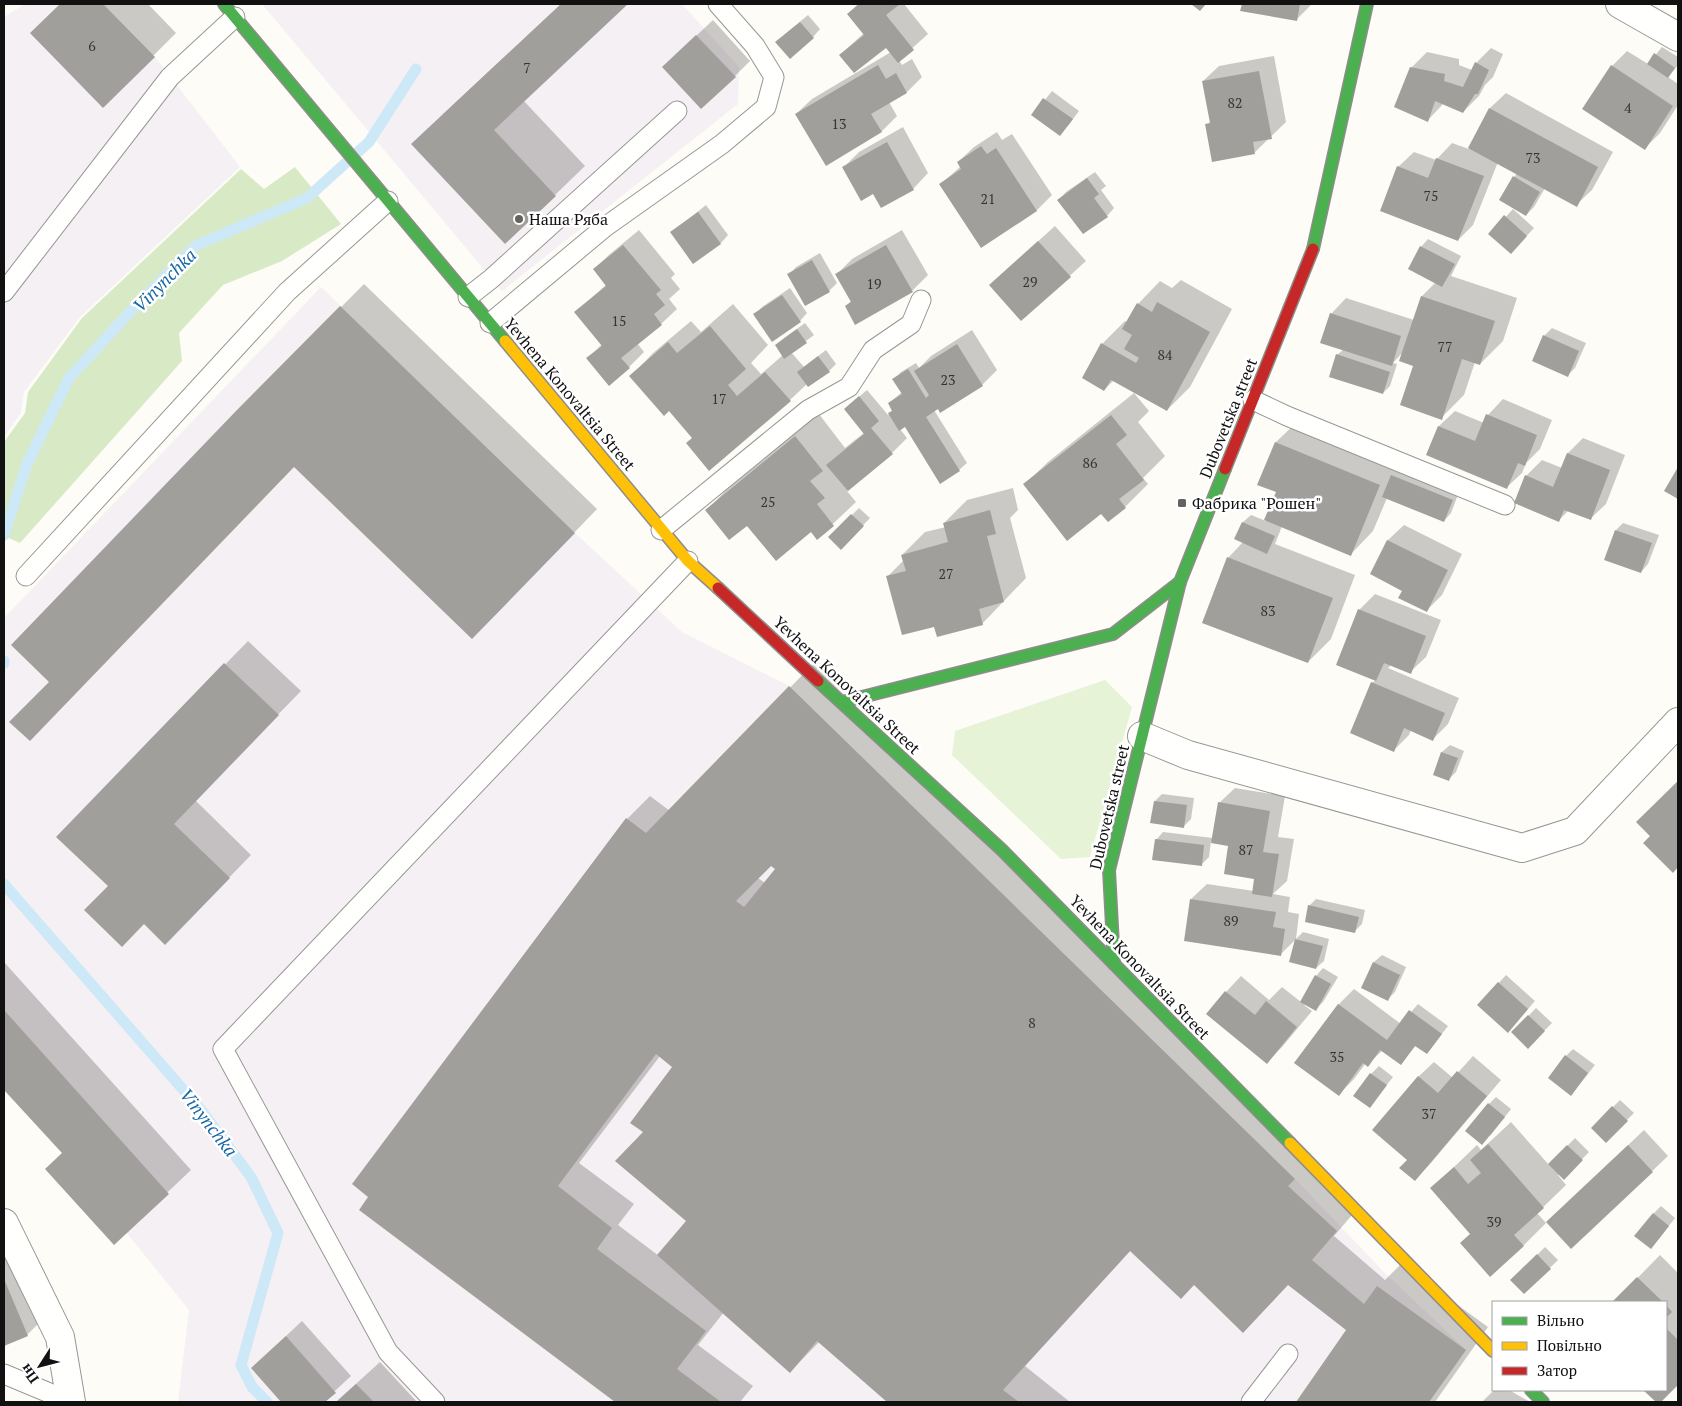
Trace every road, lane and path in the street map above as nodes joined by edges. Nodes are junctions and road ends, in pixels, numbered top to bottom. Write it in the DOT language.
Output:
graph roads {
  1 [pos="718,4"];
  2 [pos="1367,4"];
  3 [pos="1620,4"];
  4 [pos="229,10"];
  5 [pos="1678,37"];
  6 [pos="677,111"];
  7 [pos="388,201"];
  8 [pos="4,292"];
  9 [pos="468,297"];
  10 [pos="921,300"];
  11 [pos="490,323"];
  12 [pos="1253,400"];
  13 [pos="1505,505"];
  14 [pos="661,530"];
  15 [pos="688,561"];
  16 [pos="26,576"];
  17 [pos="1180,582"];
  18 [pos="842,702"];
  19 [pos="1678,722"];
  20 [pos="1142,736"];
  21 [pos="1114,964"];
  22 [pos="4,1223"];
  23 [pos="1492,1350"];
  24 [pos="1288,1354"];
  25 [pos="4,1374"];
  26 [pos="1532,1391"];
  27 [pos="71,1402"];
  28 [pos="435,1402"];
  29 [pos="1251,1402"];
  30 [pos="1543,1402"];
  1 -- 11 [label="lane"];
  2 -- 12 [label="street, Dubovetska street"];
  3 -- 5 [label="street"];
  4 -- 7 [label="street, Yevhena Konovaltsia Street"];
  4 -- 8 [label="lane"];
  6 -- 9 [label="lane"];
  7 -- 9 [label="street, Yevhena Konovaltsia Street"];
  7 -- 16 [label="lane"];
  9 -- 11 [label="street, Yevhena Konovaltsia Street"];
  10 -- 14 [label="lane"];
  11 -- 14 [label="street, Yevhena Konovaltsia Street"];
  12 -- 13 [label="lane"];
  12 -- 17 [label="street, Dubovetska street"];
  14 -- 15 [label="street, Yevhena Konovaltsia Street"];
  15 -- 18 [label="street, Yevhena Konovaltsia Street"];
  15 -- 28 [label="lane"];
  17 -- 18 [label="street"];
  17 -- 20 [label="street, Dubovetska street"];
  18 -- 21 [label="street, Yevhena Konovaltsia Street"];
  19 -- 20 [label="street"];
  20 -- 21 [label="street, Dubovetska street"];
  21 -- 23 [label="street, Yevhena Konovaltsia Street"];
  22 -- 27 [label="street"];
  24 -- 29 [label="lane"];
  25 -- 27 [label="lane"];
  26 -- 30 [label="street"];
}
